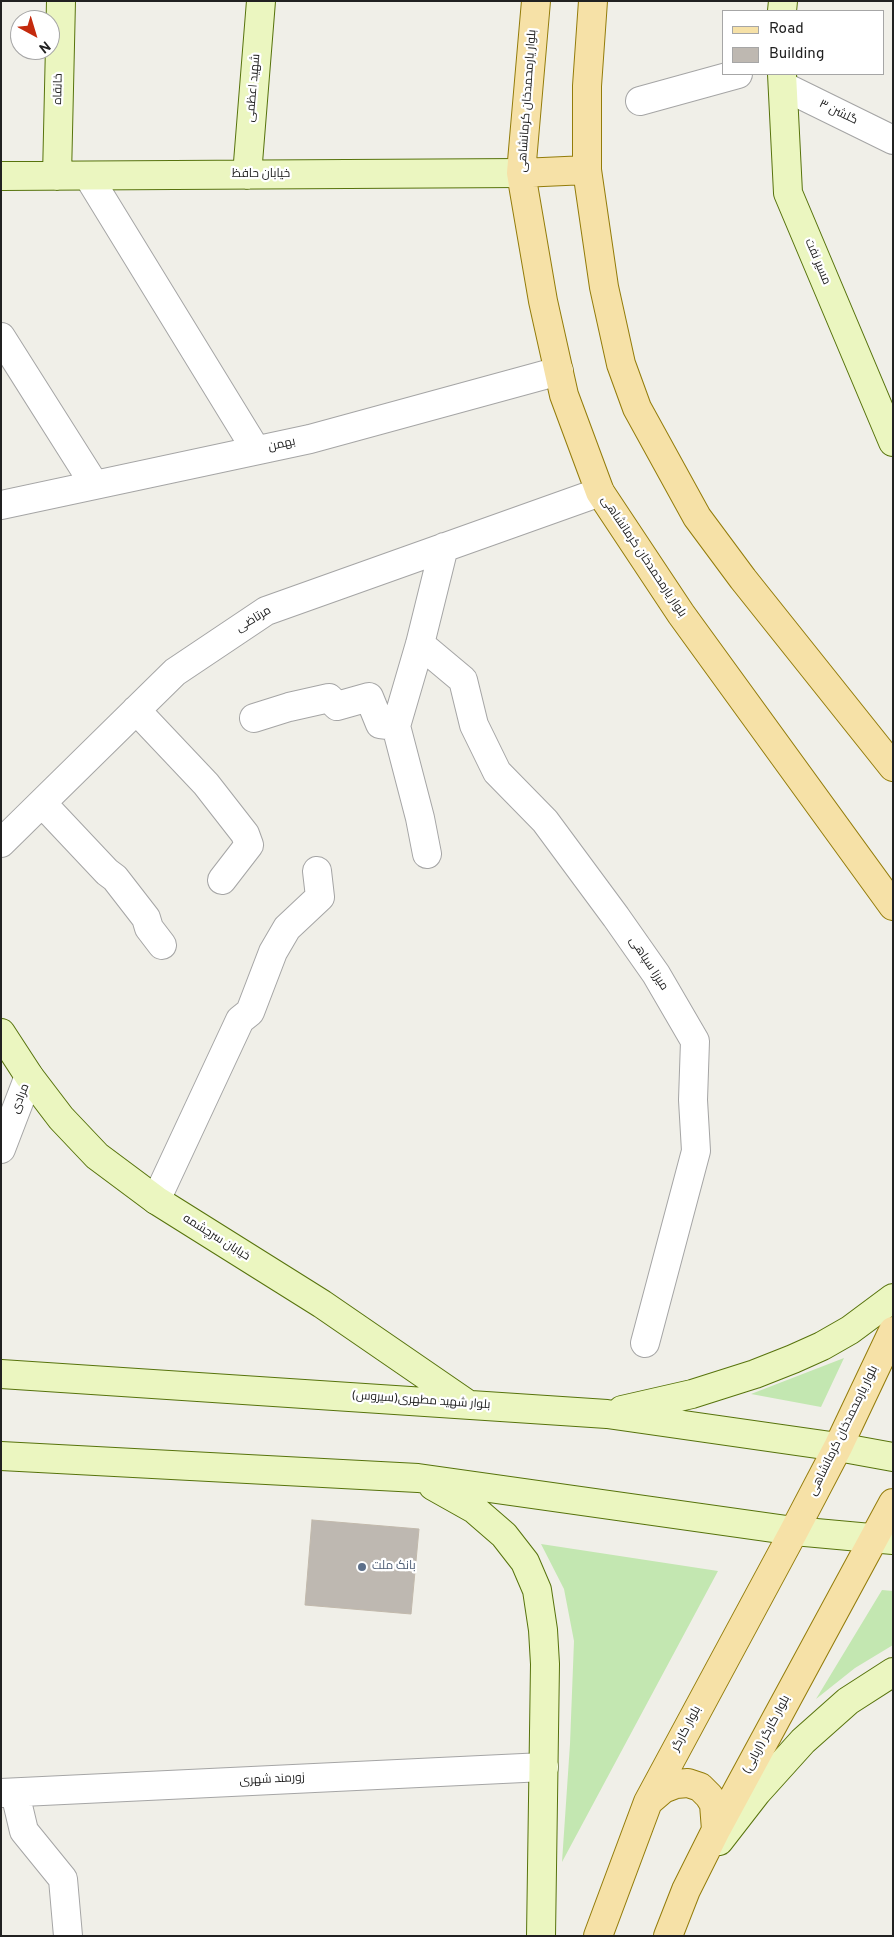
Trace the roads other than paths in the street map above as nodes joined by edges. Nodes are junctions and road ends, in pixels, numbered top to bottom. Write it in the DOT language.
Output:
graph roads {
  1 [pos="61,1"];
  2 [pos="261,1"];
  3 [pos="536,1"];
  4 [pos="593,1"];
  5 [pos="734,75"];
  6 [pos="783,80"];
  7 [pos="640,101"];
  8 [pos="893,140"];
  9 [pos="586,170"];
  10 [pos="521,173"];
  11 [pos="247,175"];
  12 [pos="1,176"];
  13 [pos="56,176"];
  14 [pos="88,176"];
  15 [pos="1,336"];
  16 [pos="559,371"];
  17 [pos="893,442"];
  18 [pos="256,450"];
  19 [pos="94,484"];
  20 [pos="600,492"];
  21 [pos="1,504"];
  22 [pos="444,548"];
  23 [pos="420,644"];
  24 [pos="136,710"];
  25 [pos="254,718"];
  26 [pos="396,726"];
  27 [pos="893,767"];
  28 [pos="42,803"];
  29 [pos="1,844"];
  30 [pos="427,854"];
  31 [pos="317,871"];
  32 [pos="222,880"];
  33 [pos="893,906"];
  34 [pos="162,945"];
  35 [pos="1,1033"];
  36 [pos="30,1076"];
  37 [pos="1,1149"];
  38 [pos="156,1200"];
  39 [pos="893,1298"];
  40 [pos="893,1331"];
  41 [pos="644,1343"];
  42 [pos="1,1374"];
  43 [pos="468,1403"];
  44 [pos="607,1414"];
  45 [pos="838,1447"];
  46 [pos="1,1456"];
  47 [pos="893,1457"];
  48 [pos="418,1478"];
  49 [pos="893,1503"];
  50 [pos="794,1531"];
  51 [pos="883,1539"];
  52 [pos="893,1672"];
  53 [pos="544,1767"];
  54 [pos="8,1793"];
  55 [pos="648,1802"];
  56 [pos="716,1830"];
  57 [pos="686,1890"];
  58 [pos="68,1936"];
  59 [pos="540,1936"];
  60 [pos="598,1936"];
  61 [pos="668,1936"];
  1 -- 13 [label="main road, خانقاه"];
  2 -- 11 [label="main road, شهید اعظمی"];
  3 -- 10 [label="main road, بلوار یارمحمدخان کرمانشاهی"];
  4 -- 9 [label="main road"];
  5 -- 7 [label="street"];
  6 -- 8 [label="street, گلشن ۳"];
  6 -- 17 [label="main road, مسیر نفت"];
  9 -- 10 [label="main road"];
  9 -- 27 [label="main road"];
  10 -- 11 [label="main road, خیابان حافظ"];
  10 -- 16 [label="main road, بلوار یارمحمدخان کرمانشاهی"];
  11 -- 14 [label="main road, خیابان حافظ"];
  12 -- 13 [label="main road, خیابان حافظ"];
  13 -- 14 [label="main road, خیابان حافظ"];
  14 -- 18 [label="street"];
  15 -- 19 [label="street"];
  16 -- 18 [label="street, بهمن"];
  16 -- 20 [label="main road, بلوار یارمحمدخان کرمانشاهی"];
  18 -- 19 [label="street, بهمن"];
  19 -- 21 [label="street, بهمن"];
  20 -- 22 [label="street, مرتاضی"];
  20 -- 33 [label="main road, بلوار یارمحمدخان کرمانشاهی"];
  22 -- 23 [label="street"];
  22 -- 24 [label="street, مرتاضی"];
  23 -- 26 [label="street"];
  23 -- 41 [label="street, میرزا سپاهی"];
  24 -- 28 [label="street, مرتاضی"];
  24 -- 32 [label="street"];
  25 -- 26 [label="street"];
  26 -- 30 [label="street"];
  28 -- 29 [label="street, مرتاضی"];
  28 -- 34 [label="street"];
  31 -- 38 [label="street"];
  35 -- 36 [label="main road, خیابان سرچشمه"];
  36 -- 37 [label="street, مرادی"];
  36 -- 38 [label="main road, خیابان سرچشمه"];
  38 -- 43 [label="main road, خیابان سرچشمه"];
  39 -- 44 [label="main road"];
  40 -- 45 [label="main road, بلوار یارمحمدخان کرمانشاهی"];
  42 -- 43 [label="main road, بلوار شهید مطهری(سیروس)"];
  43 -- 44 [label="main road, بلوار شهید مطهری(سیروس)"];
  44 -- 45 [label="main road, بلوار شهید مطهری(سیروس)"];
  45 -- 47 [label="main road, بلوار شهید مطهری(سیروس)"];
  45 -- 50 [label="main road, بلوار یارمحمدخان کرمانشاهی"];
  46 -- 48 [label="main road"];
  48 -- 50 [label="main road"];
  48 -- 53 [label="main road"];
  49 -- 51 [label="main road"];
  50 -- 51 [label="main road"];
  50 -- 55 [label="main road, بلوار کارگر"];
  51 -- 56 [label="main road, بلوار کارگر (اربابی)"];
  52 -- 57 [label="main road"];
  53 -- 54 [label="street, زورمند شهری"];
  53 -- 59 [label="main road"];
  54 -- 58 [label="street"];
  55 -- 56 [label="main road"];
  55 -- 60 [label="main road, بلوار کارگر"];
  56 -- 57 [label="main road, بلوار کارگر (اربابی)"];
  57 -- 61 [label="main road, بلوار کارگر (اربابی)"];
}
